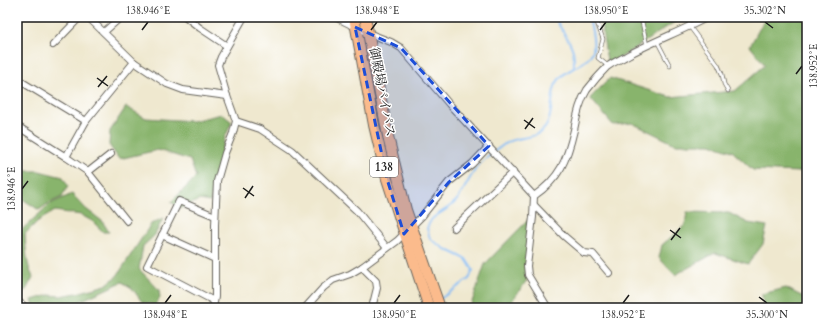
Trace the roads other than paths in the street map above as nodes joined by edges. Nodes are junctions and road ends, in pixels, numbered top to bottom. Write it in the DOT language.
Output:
graph roads {
  1 [pos="80,17"];
  2 [pos="88,17"];
  3 [pos="121,17"];
  4 [pos="186,17"];
  5 [pos="244,17"];
  6 [pos="335,17"];
  7 [pos="365,17"];
  8 [pos="594,17"];
  9 [pos="641,17"];
  10 [pos="688,17"];
  11 [pos="708,17"];
  12 [pos="355,22"];
  13 [pos="690,27"];
  14 [pos="104,32"];
  15 [pos="368,33"];
  16 [pos="657,41"];
  17 [pos="53,45"];
  18 [pos="227,46"];
  19 [pos="647,46"];
  20 [pos="134,62"];
  21 [pos="608,66"];
  22 [pos="670,66"];
  23 [pos="17,79"];
  24 [pos="728,91"];
  25 [pos="227,96"];
  26 [pos="236,120"];
  27 [pos="86,121"];
  28 [pos="17,126"];
  29 [pos="489,146"];
  30 [pos="111,154"];
  31 [pos="66,157"];
  32 [pos="88,172"];
  33 [pos="513,172"];
  34 [pos="534,196"];
  35 [pos="534,205"];
  36 [pos="215,216"];
  37 [pos="127,221"];
  38 [pos="412,226"];
  39 [pos="454,228"];
  40 [pos="404,234"];
  41 [pos="162,235"];
  42 [pos="387,248"];
  43 [pos="215,259"];
  44 [pos="362,266"];
  45 [pos="610,273"];
  46 [pos="17,301"];
  47 [pos="214,301"];
  48 [pos="429,306"];
  49 [pos="27,308"];
  50 [pos="213,308"];
  51 [pos="305,308"];
  52 [pos="372,308"];
  53 [pos="440,308"];
  54 [pos="548,308"];
  1 -- 17 [label="street"];
  2 -- 14 [label="street"];
  3 -- 14 [label="street"];
  4 -- 18 [label="street"];
  5 -- 18 [label="street"];
  6 -- 12 [label="street"];
  7 -- 15 [label="highway, 御殿場バイパス / 138"];
  8 -- 21 [label="lane"];
  9 -- 19 [label="lane"];
  10 -- 13 [label="lane"];
  11 -- 13 [label="street"];
  12 -- 15 [label="street"];
  12 -- 40 [label="highway, 御殿場バイパス / 138"];
  13 -- 16 [label="street"];
  13 -- 24 [label="lane"];
  14 -- 20 [label="street"];
  15 -- 29 [label="street"];
  15 -- 38 [label="highway, 御殿場バイパス / 138"];
  16 -- 19 [label="street"];
  16 -- 22 [label="lane"];
  18 -- 25 [label="street"];
  19 -- 21 [label="street"];
  20 -- 25 [label="street"];
  20 -- 27 [label="street"];
  21 -- 34 [label="street"];
  23 -- 27 [label="street"];
  25 -- 26 [label="street"];
  26 -- 36 [label="street"];
  26 -- 42 [label="street"];
  27 -- 31 [label="street"];
  28 -- 31 [label="street"];
  29 -- 33 [label="street"];
  29 -- 38 [label="street"];
  30 -- 32 [label="street"];
  31 -- 32 [label="street"];
  32 -- 37 [label="street"];
  33 -- 34 [label="street"];
  33 -- 39 [label="street"];
  34 -- 35 [label="street"];
  35 -- 45 [label="street"];
  35 -- 54 [label="street"];
  36 -- 41 [label="street"];
  36 -- 43 [label="street"];
  38 -- 40 [label="street"];
  38 -- 53 [label="highway, 御殿場バイパス / 138"];
  40 -- 42 [label="street"];
  40 -- 48 [label="highway, 御殿場バイパス / 138"];
  41 -- 43 [label="street"];
  41 -- 47 [label="street"];
  42 -- 44 [label="street"];
  43 -- 47 [label="street"];
  44 -- 51 [label="street"];
  44 -- 52 [label="street"];
  46 -- 49 [label="street"];
  47 -- 50 [label="street"];
}
